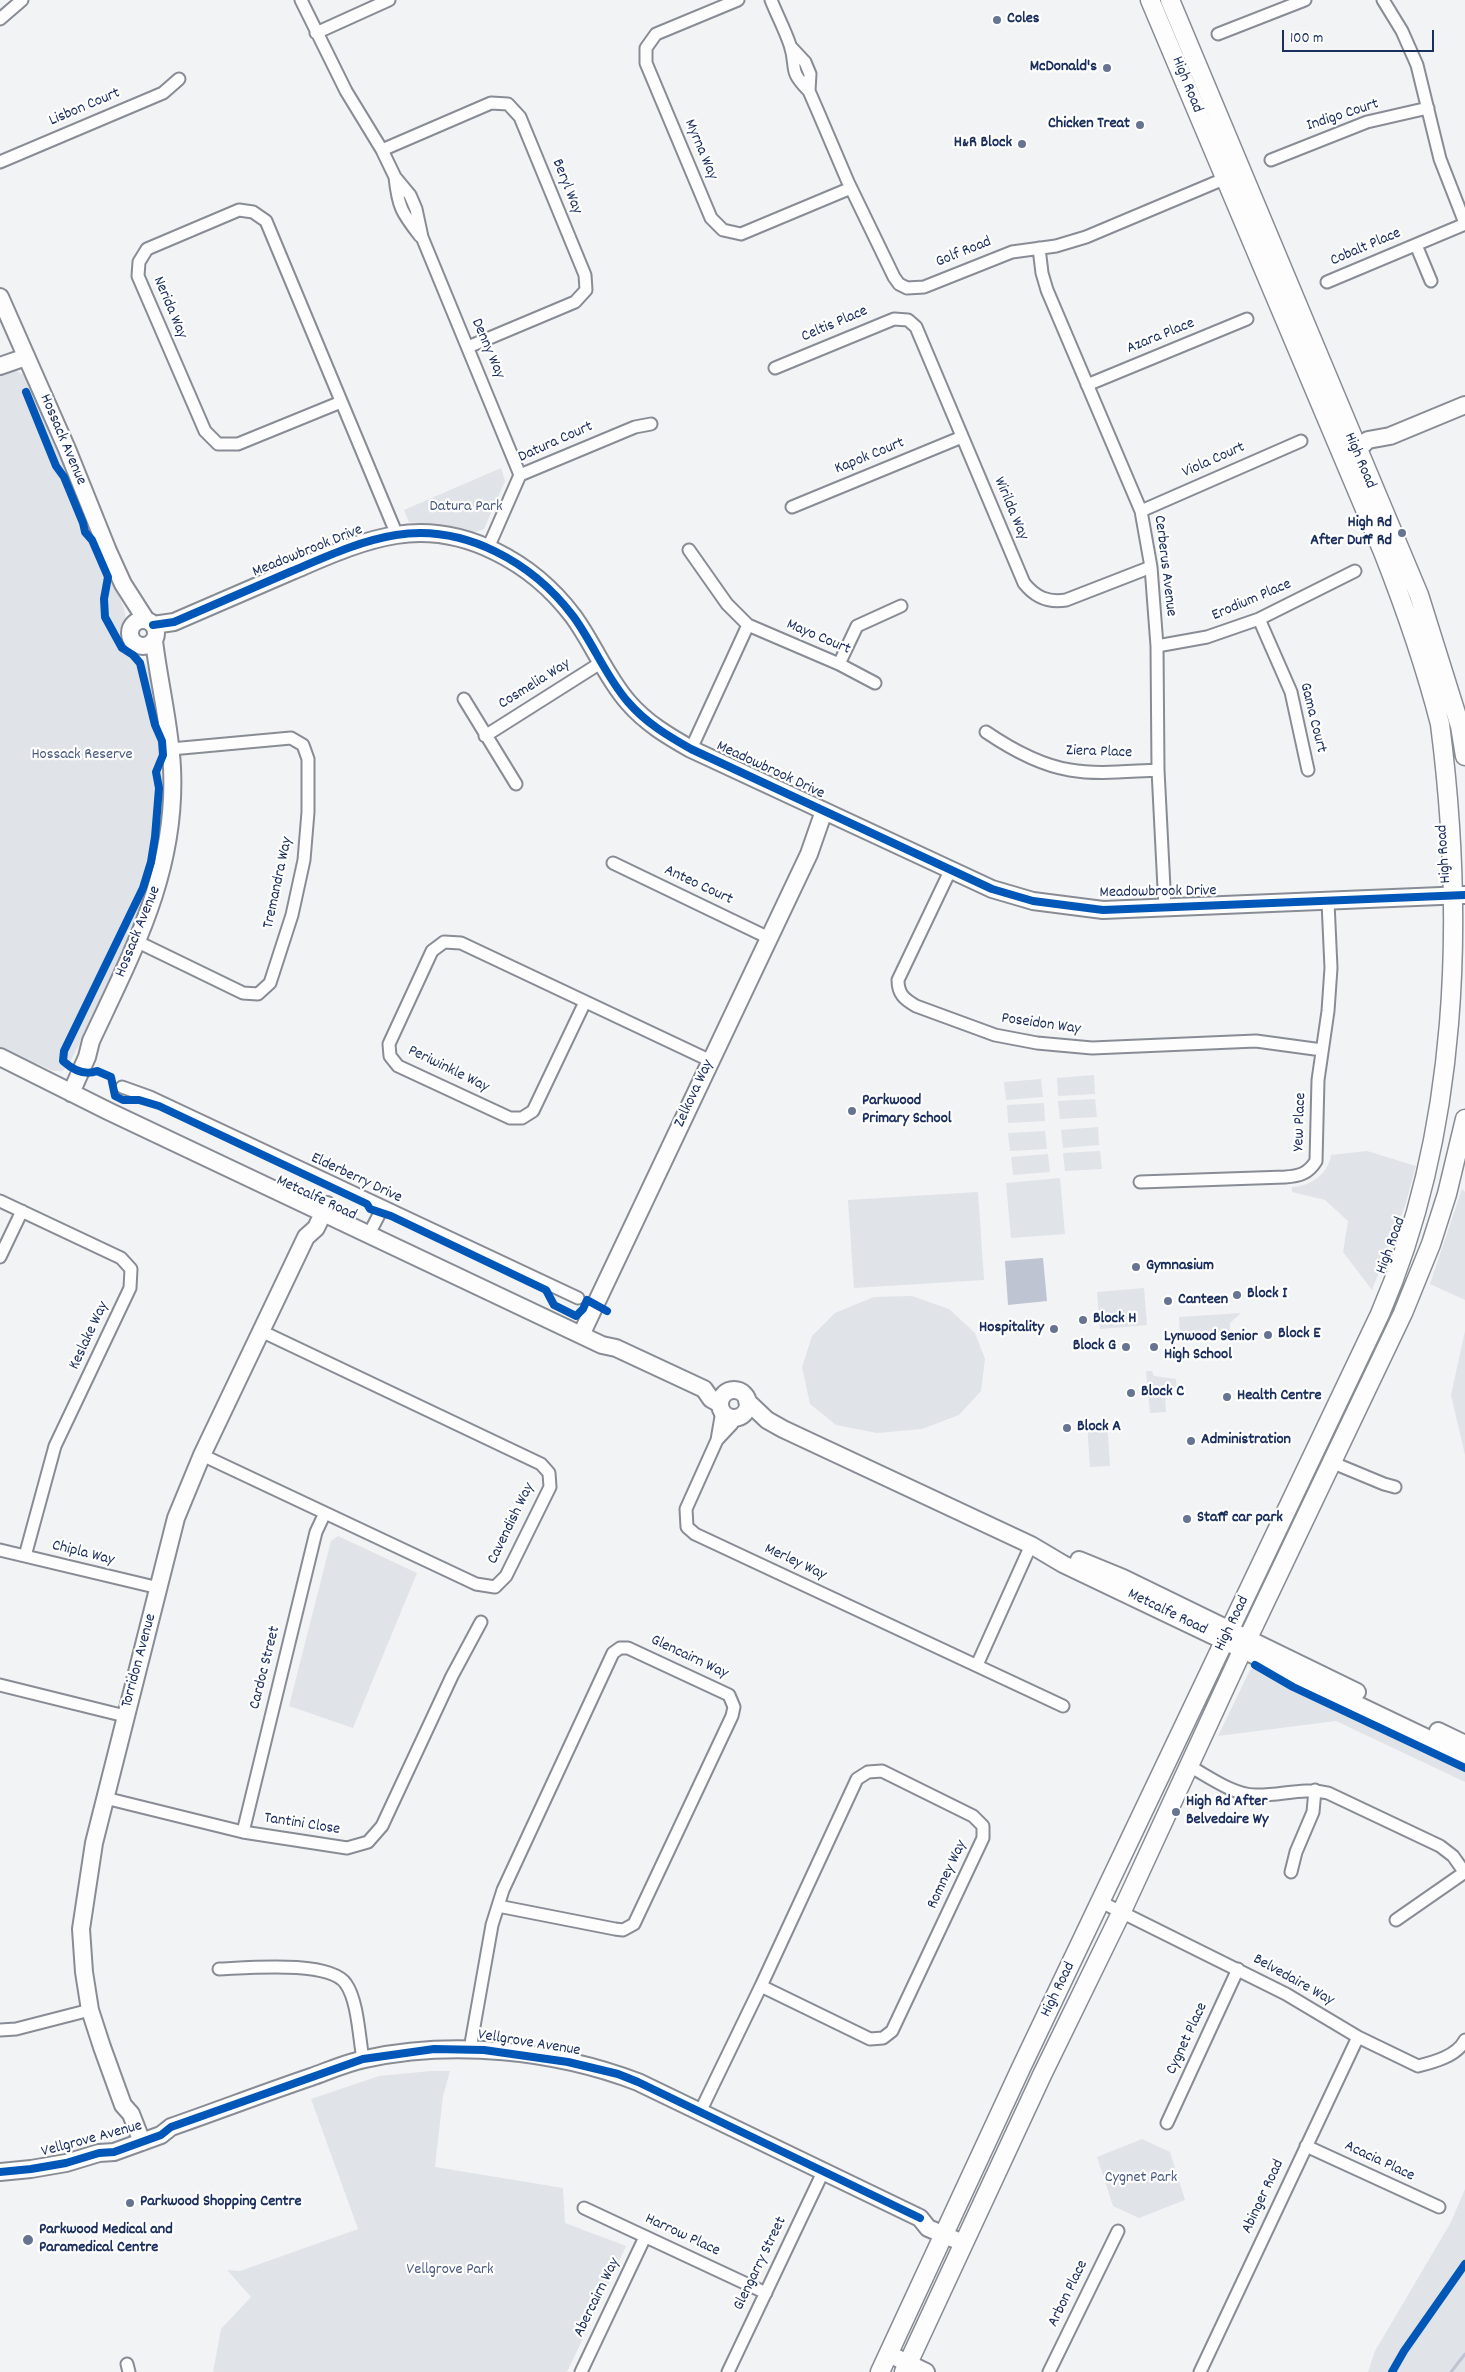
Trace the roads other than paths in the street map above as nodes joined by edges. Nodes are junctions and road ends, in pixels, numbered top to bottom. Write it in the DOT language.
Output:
graph roads {
  1 [pos="22,0"];
  2 [pos="301,0"];
  3 [pos="389,0"];
  4 [pos="738,0"];
  5 [pos="771,0"];
  6 [pos="1150,0"];
  7 [pos="1170,0"];
  8 [pos="1305,0"];
  9 [pos="1383,0"];
  10 [pos="0,19"];
  11 [pos="316,33"];
  12 [pos="1218,34"];
  13 [pos="179,79"];
  14 [pos="1428,108"];
  15 [pos="382,150"];
  16 [pos="1270,160"];
  17 [pos="0,162"];
  18 [pos="1241,172"];
  19 [pos="1224,179"];
  20 [pos="851,188"];
  21 [pos="1465,223"];
  22 [pos="1416,245"];
  23 [pos="1039,248"];
  24 [pos="1430,281"];
  25 [pos="1327,282"];
  26 [pos="0,297"];
  27 [pos="1248,319"];
  28 [pos="908,320"];
  29 [pos="468,347"];
  30 [pos="26,356"];
  31 [pos="0,366"];
  32 [pos="775,368"];
  33 [pos="1087,385"];
  34 [pos="341,402"];
  35 [pos="1465,405"];
  36 [pos="652,424"];
  37 [pos="1330,427"];
  38 [pos="962,437"];
  39 [pos="1301,441"];
  40 [pos="1358,449"];
  41 [pos="520,475"];
  42 [pos="1356,489"];
  43 [pos="792,507"];
  44 [pos="1141,511"];
  45 [pos="397,535"];
  46 [pos="488,548"];
  47 [pos="689,550"];
  48 [pos="1151,567"];
  49 [pos="1355,571"];
  50 [pos="901,606"];
  51 [pos="1259,619"];
  52 [pos="748,625"];
  53 [pos="147,632"];
  54 [pos="1156,646"];
  55 [pos="602,662"];
  56 [pos="839,664"];
  57 [pos="875,683"];
  58 [pos="464,699"];
  59 [pos="986,732"];
  60 [pos="485,736"];
  61 [pos="171,749"];
  62 [pos="692,749"];
  63 [pos="1465,756"];
  64 [pos="1158,770"];
  65 [pos="1308,770"];
  66 [pos="516,784"];
  67 [pos="828,813"];
  68 [pos="613,863"];
  69 [pos="950,871"];
  70 [pos="1463,895"];
  71 [pos="1328,902"];
  72 [pos="1165,908"];
  73 [pos="769,938"];
  74 [pos="138,942"];
  75 [pos="585,1002"];
  76 [pos="1322,1050"];
  77 [pos="5,1060"];
  78 [pos="711,1061"];
  79 [pos="68,1087"];
  80 [pos="122,1087"];
  81 [pos="1465,1119"];
  82 [pos="1140,1182"];
  83 [pos="0,1201"];
  84 [pos="320,1206"];
  85 [pos="383,1206"];
  86 [pos="22,1211"];
  87 [pos="371,1230"];
  88 [pos="0,1257"];
  89 [pos="578,1298"];
  90 [pos="261,1331"];
  91 [pos="583,1331"];
  92 [pos="728,1408"];
  93 [pos="768,1420"];
  94 [pos="202,1455"];
  95 [pos="1331,1462"];
  96 [pos="1395,1487"];
  97 [pos="325,1513"];
  98 [pos="1031,1545"];
  99 [pos="0,1550"];
  100 [pos="25,1556"];
  101 [pos="159,1588"];
  102 [pos="481,1622"];
  103 [pos="1227,1636"];
  104 [pos="1245,1644"];
  105 [pos="977,1666"];
  106 [pos="0,1685"];
  107 [pos="1063,1706"];
  108 [pos="125,1716"];
  109 [pos="1465,1744"];
  110 [pos="1465,1756"];
  111 [pos="1188,1766"];
  112 [pos="1315,1790"];
  113 [pos="105,1798"];
  114 [pos="243,1832"];
  115 [pos="1291,1872"];
  116 [pos="1465,1873"];
  117 [pos="1102,1902"];
  118 [pos="498,1906"];
  119 [pos="1122,1912"];
  120 [pos="1396,1920"];
  121 [pos="219,1969"];
  122 [pos="1238,1969"];
  123 [pos="761,1986"];
  124 [pos="90,2010"];
  125 [pos="0,2030"];
  126 [pos="1358,2037"];
  127 [pos="1465,2040"];
  128 [pos="470,2049"];
  129 [pos="363,2059"];
  130 [pos="700,2112"];
  131 [pos="1167,2123"];
  132 [pos="135,2140"];
  133 [pos="1306,2146"];
  134 [pos="824,2170"];
  135 [pos="0,2172"];
  136 [pos="1438,2207"];
  137 [pos="584,2208"];
  138 [pos="945,2230"];
  139 [pos="1118,2231"];
  140 [pos="645,2237"];
  141 [pos="965,2239"];
  142 [pos="766,2293"];
  143 [pos="889,2354"];
  144 [pos="906,2368"];
  145 [pos="581,2372"];
  146 [pos="728,2372"];
  147 [pos="880,2372"];
  148 [pos="926,2372"];
  149 [pos="1049,2372"];
  150 [pos="1200,2372"];
  1 -- 10 [label="street"];
  2 -- 11 [label="street, Denny Way"];
  3 -- 11 [label="street"];
  4 -- 20 [label="street, Myrna Way"];
  5 -- 20 [label="street, Golf Road"];
  6 -- 19 [label="main road, High Road"];
  7 -- 18 [label="main road, High Road"];
  8 -- 12 [label="street"];
  9 -- 14 [label="street"];
  11 -- 15 [label="street, Denny Way"];
  13 -- 17 [label="street, Lisbon Court"];
  14 -- 16 [label="street, Indigo Court"];
  14 -- 21 [label="street"];
  15 -- 29 [label="street, Denny Way"];
  15 -- 29 [label="street, Beryl Way"];
  18 -- 19 [label="street, Golf Road"];
  18 -- 40 [label="main road, High Road"];
  19 -- 23 [label="street, Golf Road"];
  19 -- 37 [label="main road, High Road"];
  20 -- 23 [label="street, Golf Road"];
  21 -- 22 [label="street, Cobalt Place"];
  22 -- 24 [label="street, Cobalt Place"];
  22 -- 25 [label="street, Cobalt Place"];
  23 -- 33 [label="street, Cerberus Avenue"];
  26 -- 30 [label="street, Hossack Avenue"];
  27 -- 33 [label="street, Azara Place"];
  28 -- 32 [label="street, Celtis Place"];
  28 -- 38 [label="street, Wirilda Way"];
  29 -- 41 [label="street, Denny Way"];
  30 -- 31 [label="street"];
  30 -- 53 [label="street, Hossack Avenue"];
  33 -- 44 [label="street, Cerberus Avenue"];
  34 -- 34 [label="street, Nerida Way"];
  34 -- 45 [label="street, Nerida Way"];
  35 -- 40 [label="street"];
  36 -- 41 [label="street, Datura Court"];
  37 -- 40 [label="street"];
  37 -- 42 [label="main road, High Road"];
  38 -- 43 [label="street, Kapok Court"];
  38 -- 48 [label="street, Wirilda Way"];
  39 -- 44 [label="street, Viola Court"];
  40 -- 42 [label="street"];
  40 -- 63 [label="main road, High Road"];
  41 -- 46 [label="street, Datura Court"];
  42 -- 70 [label="main road, High Road"];
  44 -- 48 [label="street, Cerberus Avenue"];
  45 -- 46 [label="street, Meadowbrook Drive"];
  45 -- 53 [label="street, Meadowbrook Drive"];
  46 -- 55 [label="street, Meadowbrook Drive"];
  47 -- 52 [label="street, Mayo Court"];
  48 -- 54 [label="street, Cerberus Avenue"];
  49 -- 51 [label="street, Erodium Place"];
  50 -- 56 [label="street"];
  51 -- 54 [label="street, Erodium Place"];
  51 -- 65 [label="street, Gama Court"];
  52 -- 56 [label="street, Mayo Court"];
  52 -- 62 [label="street"];
  53 -- 61 [label="street, Hossack Avenue"];
  54 -- 64 [label="street, Cerberus Avenue"];
  55 -- 60 [label="street, Cosmelia Way"];
  55 -- 62 [label="street, Meadowbrook Drive"];
  56 -- 57 [label="street, Mayo Court"];
  58 -- 60 [label="street"];
  59 -- 64 [label="street, Ziera Place"];
  60 -- 66 [label="street"];
  61 -- 74 [label="street, Hossack Avenue"];
  61 -- 74 [label="street, Tremandra Way"];
  62 -- 67 [label="street, Meadowbrook Drive"];
  64 -- 72 [label="street, Cerberus Avenue"];
  67 -- 69 [label="street, Meadowbrook Drive"];
  67 -- 73 [label="street, Zelkova Way"];
  68 -- 73 [label="street, Anteo Court"];
  69 -- 72 [label="street, Meadowbrook Drive"];
  69 -- 76 [label="street, Poseidon Way"];
  70 -- 71 [label="street, Meadowbrook Drive"];
  70 -- 103 [label="main road, High Road"];
  71 -- 72 [label="street, Meadowbrook Drive"];
  71 -- 76 [label="street, Yew Place"];
  73 -- 78 [label="street, Zelkova Way"];
  74 -- 79 [label="street, Hossack Avenue"];
  75 -- 75 [label="street, Periwinkle Way"];
  75 -- 78 [label="street, Periwinkle Way"];
  76 -- 82 [label="street, Yew Place"];
  77 -- 79 [label="street, Metcalfe Road"];
  78 -- 91 [label="street, Zelkova Way"];
  79 -- 84 [label="street, Metcalfe Road"];
  80 -- 85 [label="street, Elderberry Drive"];
  81 -- 95 [label="main road, High Road"];
  83 -- 86 [label="street, Keslake Way"];
  84 -- 87 [label="street, Metcalfe Road"];
  84 -- 90 [label="street, Torridon Avenue"];
  85 -- 87 [label="street, Elderberry Drive"];
  85 -- 89 [label="street, Elderberry Drive"];
  86 -- 88 [label="street"];
  86 -- 100 [label="street, Keslake Way"];
  87 -- 91 [label="street, Metcalfe Road"];
  90 -- 94 [label="street, Torridon Avenue"];
  90 -- 97 [label="street, Cavendish Way"];
  91 -- 92 [label="street, Metcalfe Road"];
  92 -- 93 [label="street, Metcalfe Road"];
  92 -- 93 [label="street, Metcalfe Road"];
  92 -- 105 [label="street, Merley Way"];
  93 -- 98 [label="street, Metcalfe Road"];
  94 -- 97 [label="street, Cavendish Way"];
  94 -- 101 [label="street, Torridon Avenue"];
  95 -- 96 [label="street"];
  95 -- 104 [label="main road, High Road"];
  97 -- 114 [label="street, Cardoc Street"];
  98 -- 103 [label="street, Metcalfe Road"];
  98 -- 105 [label="street"];
  99 -- 100 [label="street, Chipla Way"];
  100 -- 101 [label="street, Chipla Way"];
  101 -- 108 [label="street, Torridon Avenue"];
  102 -- 114 [label="street, Tantini Close"];
  103 -- 104 [label="street, Metcalfe Road"];
  103 -- 117 [label="main road, High Road"];
  104 -- 109 [label="street, Metcalfe Road"];
  104 -- 110 [label="street, Metcalfe Road"];
  104 -- 111 [label="main road, High Road"];
  105 -- 107 [label="street, Merley Way"];
  106 -- 108 [label="street"];
  108 -- 113 [label="street, Torridon Avenue"];
  111 -- 112 [label="street"];
  111 -- 119 [label="main road, High Road"];
  112 -- 115 [label="street"];
  112 -- 116 [label="street"];
  113 -- 114 [label="street, Tantini Close"];
  113 -- 124 [label="street, Torridon Avenue"];
  116 -- 120 [label="street"];
  117 -- 119 [label="street, Belvedaire Way"];
  117 -- 138 [label="main road, High Road"];
  118 -- 118 [label="street, Glencairn Way"];
  118 -- 128 [label="street, Glencairn Way"];
  119 -- 122 [label="street, Belvedaire Way"];
  119 -- 141 [label="main road, High Road"];
  121 -- 129 [label="street"];
  122 -- 126 [label="street, Belvedaire Way"];
  122 -- 131 [label="street, Cygnet Place"];
  123 -- 123 [label="street, Romney Way"];
  123 -- 130 [label="street, Romney Way"];
  124 -- 125 [label="street"];
  124 -- 132 [label="street, Torridon Avenue"];
  126 -- 127 [label="street, Belvedaire Way"];
  126 -- 133 [label="street, Abinger Road"];
  128 -- 129 [label="street, Vellgrove Avenue"];
  128 -- 130 [label="street, Vellgrove Avenue"];
  129 -- 132 [label="street, Vellgrove Avenue"];
  130 -- 134 [label="street, Vellgrove Avenue"];
  132 -- 135 [label="street, Vellgrove Avenue"];
  133 -- 136 [label="street, Acacia Place"];
  133 -- 150 [label="street, Abinger Road"];
  134 -- 138 [label="street, Vellgrove Avenue"];
  134 -- 142 [label="street, Glengarry Street"];
  137 -- 140 [label="street, Harrow Place"];
  138 -- 141 [label="street, Vellgrove Avenue"];
  138 -- 143 [label="main road, High Road"];
  139 -- 149 [label="street, Arbon Place"];
  140 -- 142 [label="street, Harrow Place"];
  140 -- 145 [label="street, Abercairn Way"];
  141 -- 144 [label="main road, High Road"];
  142 -- 146 [label="street, Glengarry Street"];
  143 -- 144 [label="street"];
  143 -- 147 [label="main road, High Road"];
  144 -- 148 [label="street"];
}
